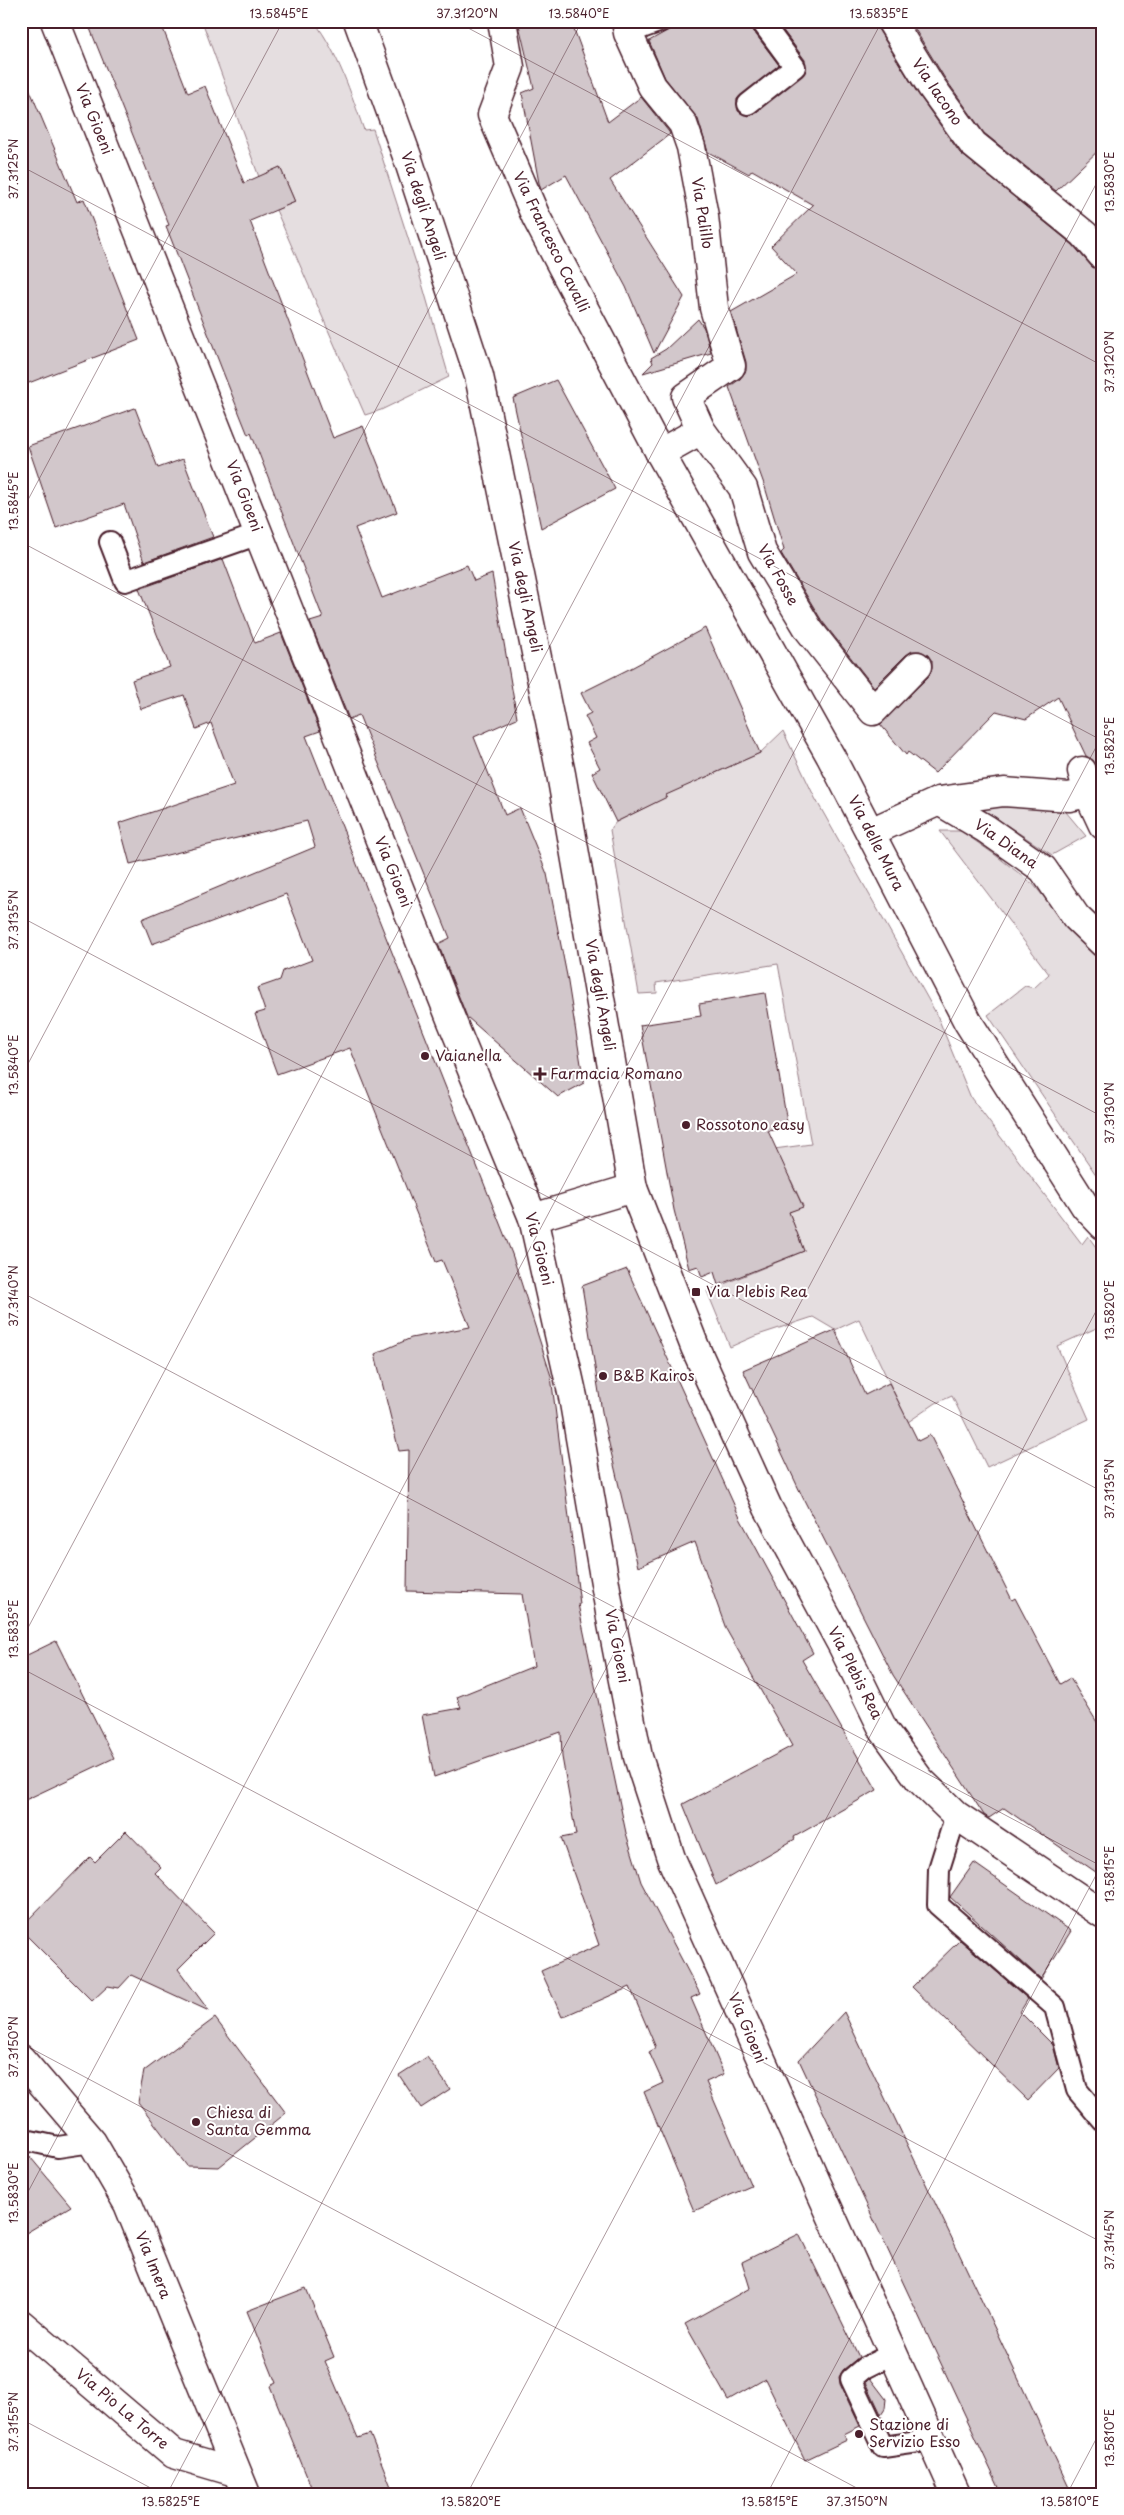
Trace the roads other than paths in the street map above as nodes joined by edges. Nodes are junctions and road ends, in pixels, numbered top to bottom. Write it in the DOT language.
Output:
graph roads {
  1 [pos="55,21"];
  2 [pos="358,21"];
  3 [pos="502,21"];
  4 [pos="661,21"];
  5 [pos="761,21"];
  6 [pos="891,21"];
  7 [pos="627,27"];
  8 [pos="748,104"];
  9 [pos="1103,256"];
  10 [pos="686,397"];
  11 [pos="701,430"];
  12 [pos="660,452"];
  13 [pos="259,534"];
  14 [pos="110,542"];
  15 [pos="917,666"];
  16 [pos="939,801"];
  17 [pos="1103,825"];
  18 [pos="870,832"];
  19 [pos="1103,943"];
  20 [pos="634,1188"];
  21 [pos="533,1218"];
  22 [pos="1103,1225"];
  23 [pos="956,1815"];
  24 [pos="1103,1914"];
  25 [pos="21,2059"];
  26 [pos="1103,2121"];
  27 [pos="21,2138"];
  28 [pos="92,2142"];
  29 [pos="21,2324"];
  30 [pos="892,2354"];
  31 [pos="933,2440"];
  32 [pos="241,2483"];
  33 [pos="956,2494"];
  1 -- 13 [label="street, Via Gioeni"];
  2 -- 20 [label="street, Via degli Angeli"];
  3 -- 12 [label="street, Via Francesco Cavalli"];
  4 -- 7 [label="lane"];
  5 -- 8 [label="lane"];
  6 -- 9 [label="street, Via Iacono"];
  7 -- 10 [label="street, Via Palillo"];
  10 -- 11 [label="street, Via Fosse"];
  11 -- 12 [label="street"];
  11 -- 15 [label="street, Via Fosse"];
  12 -- 18 [label="street, Via delle Mura"];
  13 -- 14 [label="lane"];
  13 -- 21 [label="street, Via Gioeni"];
  16 -- 17 [label="street, Via Diana"];
  16 -- 18 [label="street, Via Diana"];
  16 -- 19 [label="street, Via Diana"];
  18 -- 22 [label="street, Via delle Mura"];
  20 -- 21 [label="street"];
  20 -- 23 [label="street, Via Plebis Rea"];
  21 -- 30 [label="street, Via Gioeni"];
  23 -- 24 [label="street, Via Plebis Rea"];
  23 -- 26 [label="lane"];
  25 -- 28 [label="street, Via Imera"];
  27 -- 28 [label="lane"];
  28 -- 32 [label="street, Via Imera"];
  29 -- 32 [label="street, Via Pio La Torre"];
  30 -- 31 [label="street, Via Gioeni"];
  30 -- 31 [label="lane"];
  31 -- 33 [label="street, Via Gioeni"];
}
